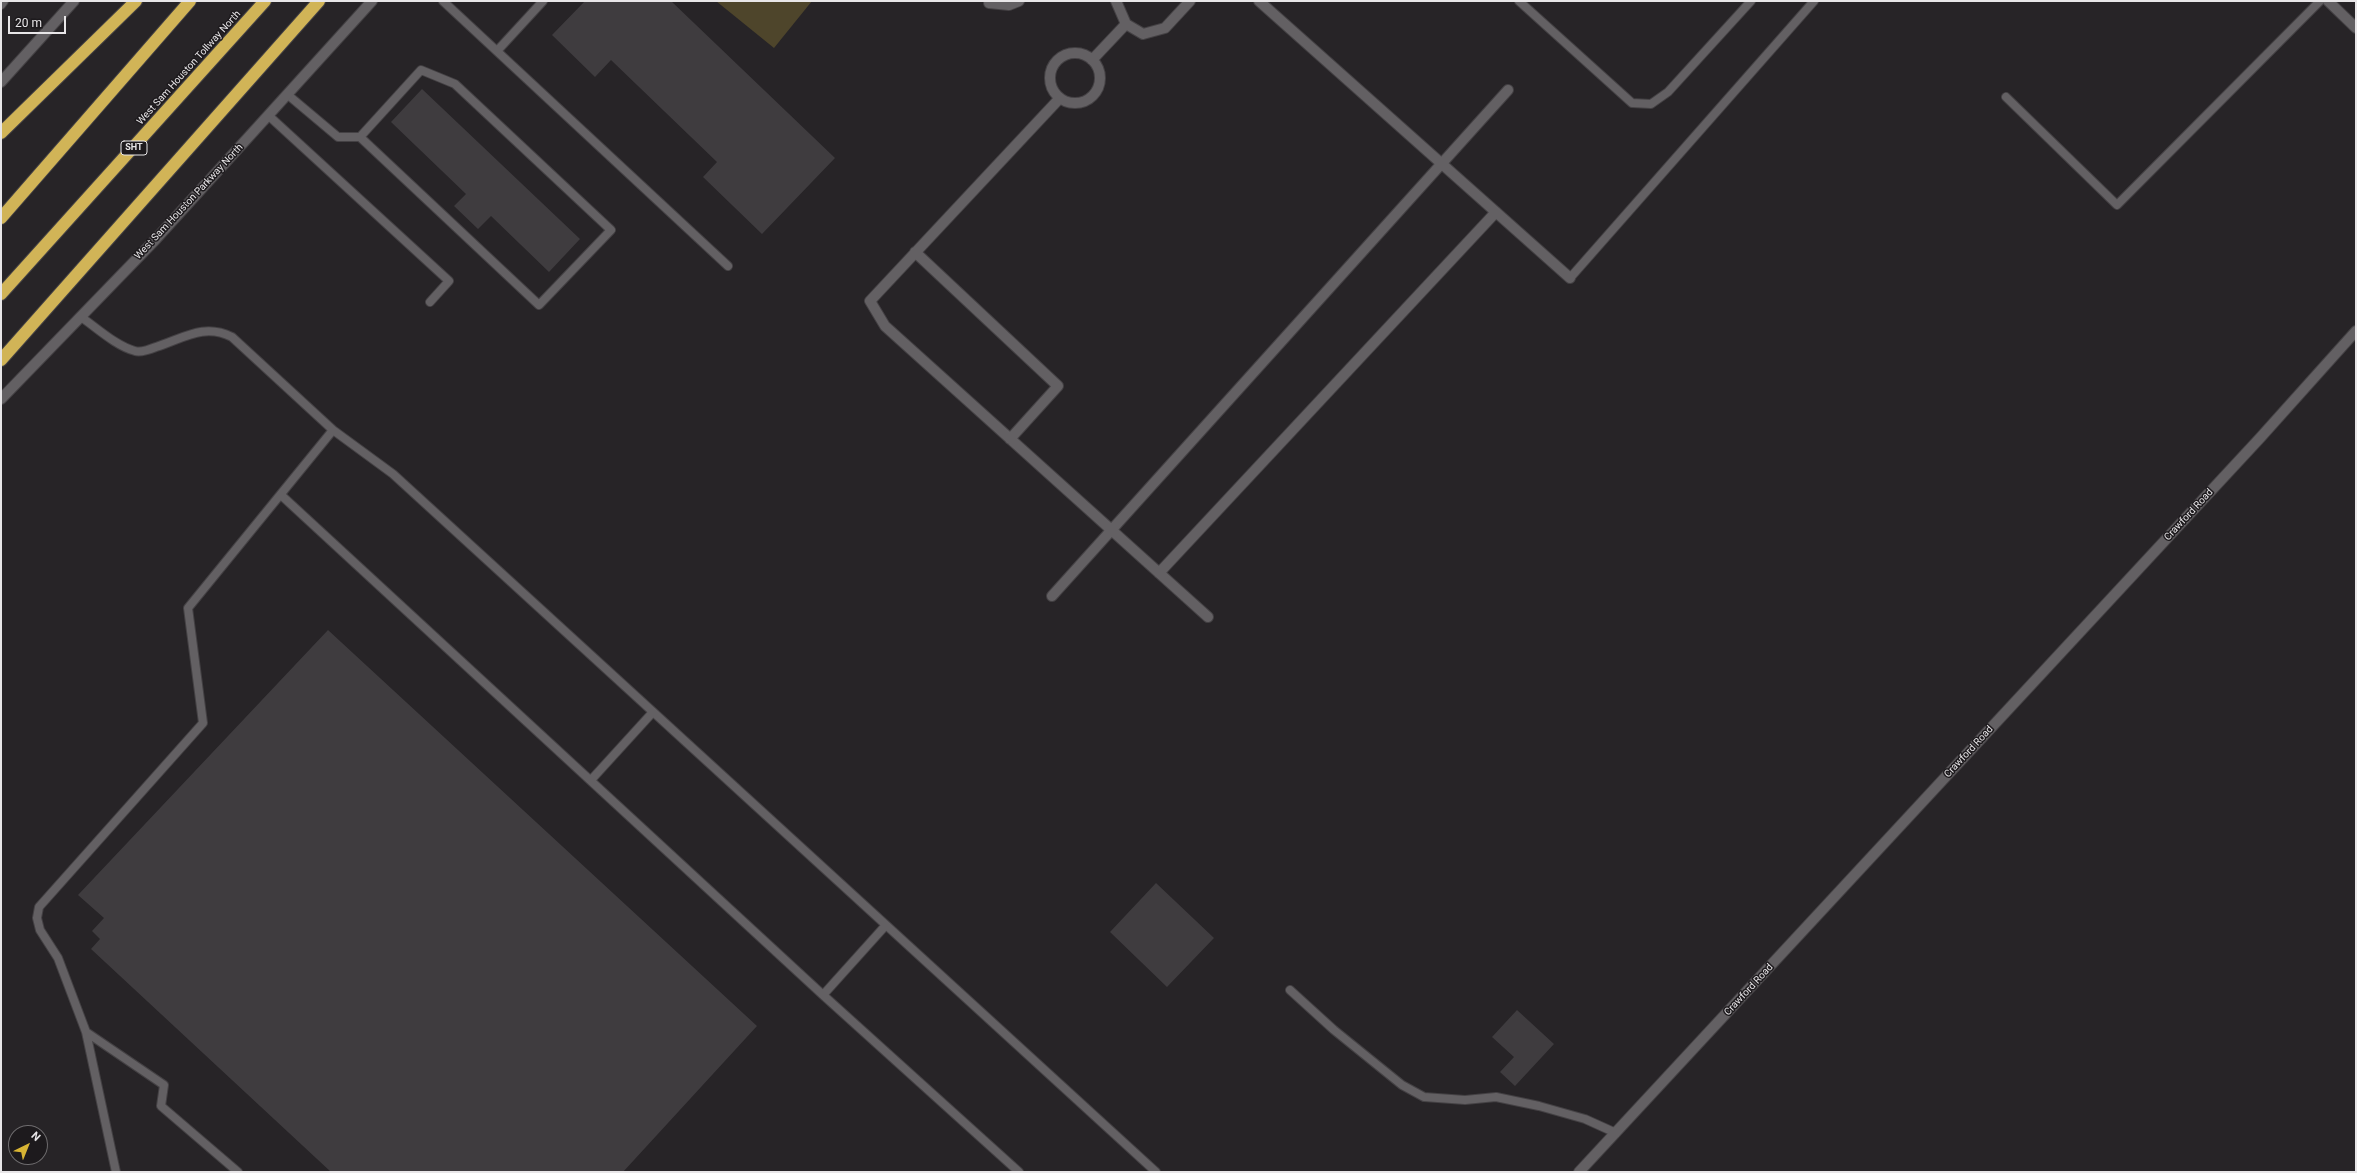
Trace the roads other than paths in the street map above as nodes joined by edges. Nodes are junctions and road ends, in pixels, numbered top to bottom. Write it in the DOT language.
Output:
graph roads {
  1 [pos="4,1"];
  2 [pos="74,1"];
  3 [pos="136,1"];
  4 [pos="190,1"];
  5 [pos="265,1"];
  6 [pos="319,1"];
  7 [pos="372,1"];
  8 [pos="443,1"];
  9 [pos="543,1"];
  10 [pos="1019,1"];
  11 [pos="1116,1"];
  12 [pos="1190,1"];
  13 [pos="1259,1"];
  14 [pos="1519,1"];
  15 [pos="1751,1"];
  16 [pos="1814,1"];
  17 [pos="2320,1"];
  18 [pos="2328,1"];
  19 [pos="986,2"];
  20 [pos="1,5"];
  21 [pos="1126,24"];
  22 [pos="2356,28"];
  23 [pos="497,51"];
  24 [pos="1092,60"];
  25 [pos="1,82"];
  26 [pos="1508,90"];
  27 [pos="288,95"];
  28 [pos="2006,97"];
  29 [pos="1060,98"];
  30 [pos="269,116"];
  31 [pos="1,133"];
  32 [pos="360,137"];
  33 [pos="1442,163"];
  34 [pos="1496,212"];
  35 [pos="1,218"];
  36 [pos="915,252"];
  37 [pos="728,266"];
  38 [pos="1570,278"];
  39 [pos="1,294"];
  40 [pos="430,302"];
  41 [pos="81,317"];
  42 [pos="2356,331"];
  43 [pos="1,360"];
  44 [pos="1,399"];
  45 [pos="333,430"];
  46 [pos="1010,439"];
  47 [pos="281,495"];
  48 [pos="1111,530"];
  49 [pos="1159,574"];
  50 [pos="1052,596"];
  51 [pos="1208,618"];
  52 [pos="653,712"];
  53 [pos="591,780"];
  54 [pos="886,925"];
  55 [pos="1290,990"];
  56 [pos="823,995"];
  57 [pos="86,1032"];
  58 [pos="1616,1133"];
  59 [pos="116,1172"];
  60 [pos="238,1172"];
  61 [pos="1019,1172"];
  62 [pos="1156,1172"];
  63 [pos="1580,1172"];
  1 -- 20 [label="lane"];
  2 -- 25 [label="street"];
  3 -- 31 [label="highway"];
  4 -- 35 [label="highway"];
  5 -- 39 [label="highway, West Sam Houston Tollway North / SHT"];
  6 -- 43 [label="highway"];
  7 -- 27 [label="street, West Sam Houston Parkway North"];
  8 -- 23 [label="lane"];
  9 -- 23 [label="lane"];
  10 -- 19 [label="street"];
  11 -- 21 [label="street"];
  12 -- 21 [label="street"];
  13 -- 33 [label="street"];
  14 -- 15 [label="lane"];
  16 -- 38 [label="lane"];
  17 -- 28 [label="lane"];
  18 -- 22 [label="street"];
  21 -- 24 [label="street"];
  23 -- 37 [label="lane"];
  24 -- 29 [label="street"];
  24 -- 29 [label="street"];
  26 -- 33 [label="street"];
  27 -- 30 [label="street, West Sam Houston Parkway North"];
  27 -- 32 [label="lane"];
  29 -- 36 [label="street"];
  30 -- 40 [label="lane"];
  30 -- 41 [label="street, West Sam Houston Parkway North"];
  32 -- 32 [label="lane"];
  33 -- 34 [label="street"];
  33 -- 48 [label="street"];
  34 -- 38 [label="street"];
  34 -- 49 [label="street"];
  36 -- 46 [label="street"];
  36 -- 46 [label="street"];
  41 -- 44 [label="street, West Sam Houston Parkway North"];
  41 -- 45 [label="lane"];
  42 -- 58 [label="street, Crawford Road"];
  45 -- 47 [label="lane"];
  45 -- 52 [label="lane"];
  46 -- 48 [label="street"];
  47 -- 53 [label="lane"];
  47 -- 57 [label="lane"];
  48 -- 49 [label="street"];
  48 -- 50 [label="street"];
  49 -- 51 [label="street"];
  52 -- 53 [label="lane"];
  52 -- 54 [label="lane"];
  53 -- 56 [label="lane"];
  54 -- 56 [label="lane"];
  54 -- 62 [label="lane"];
  55 -- 58 [label="lane"];
  56 -- 61 [label="lane"];
  57 -- 59 [label="lane"];
  57 -- 60 [label="lane"];
  58 -- 63 [label="street, Crawford Road"];
}
